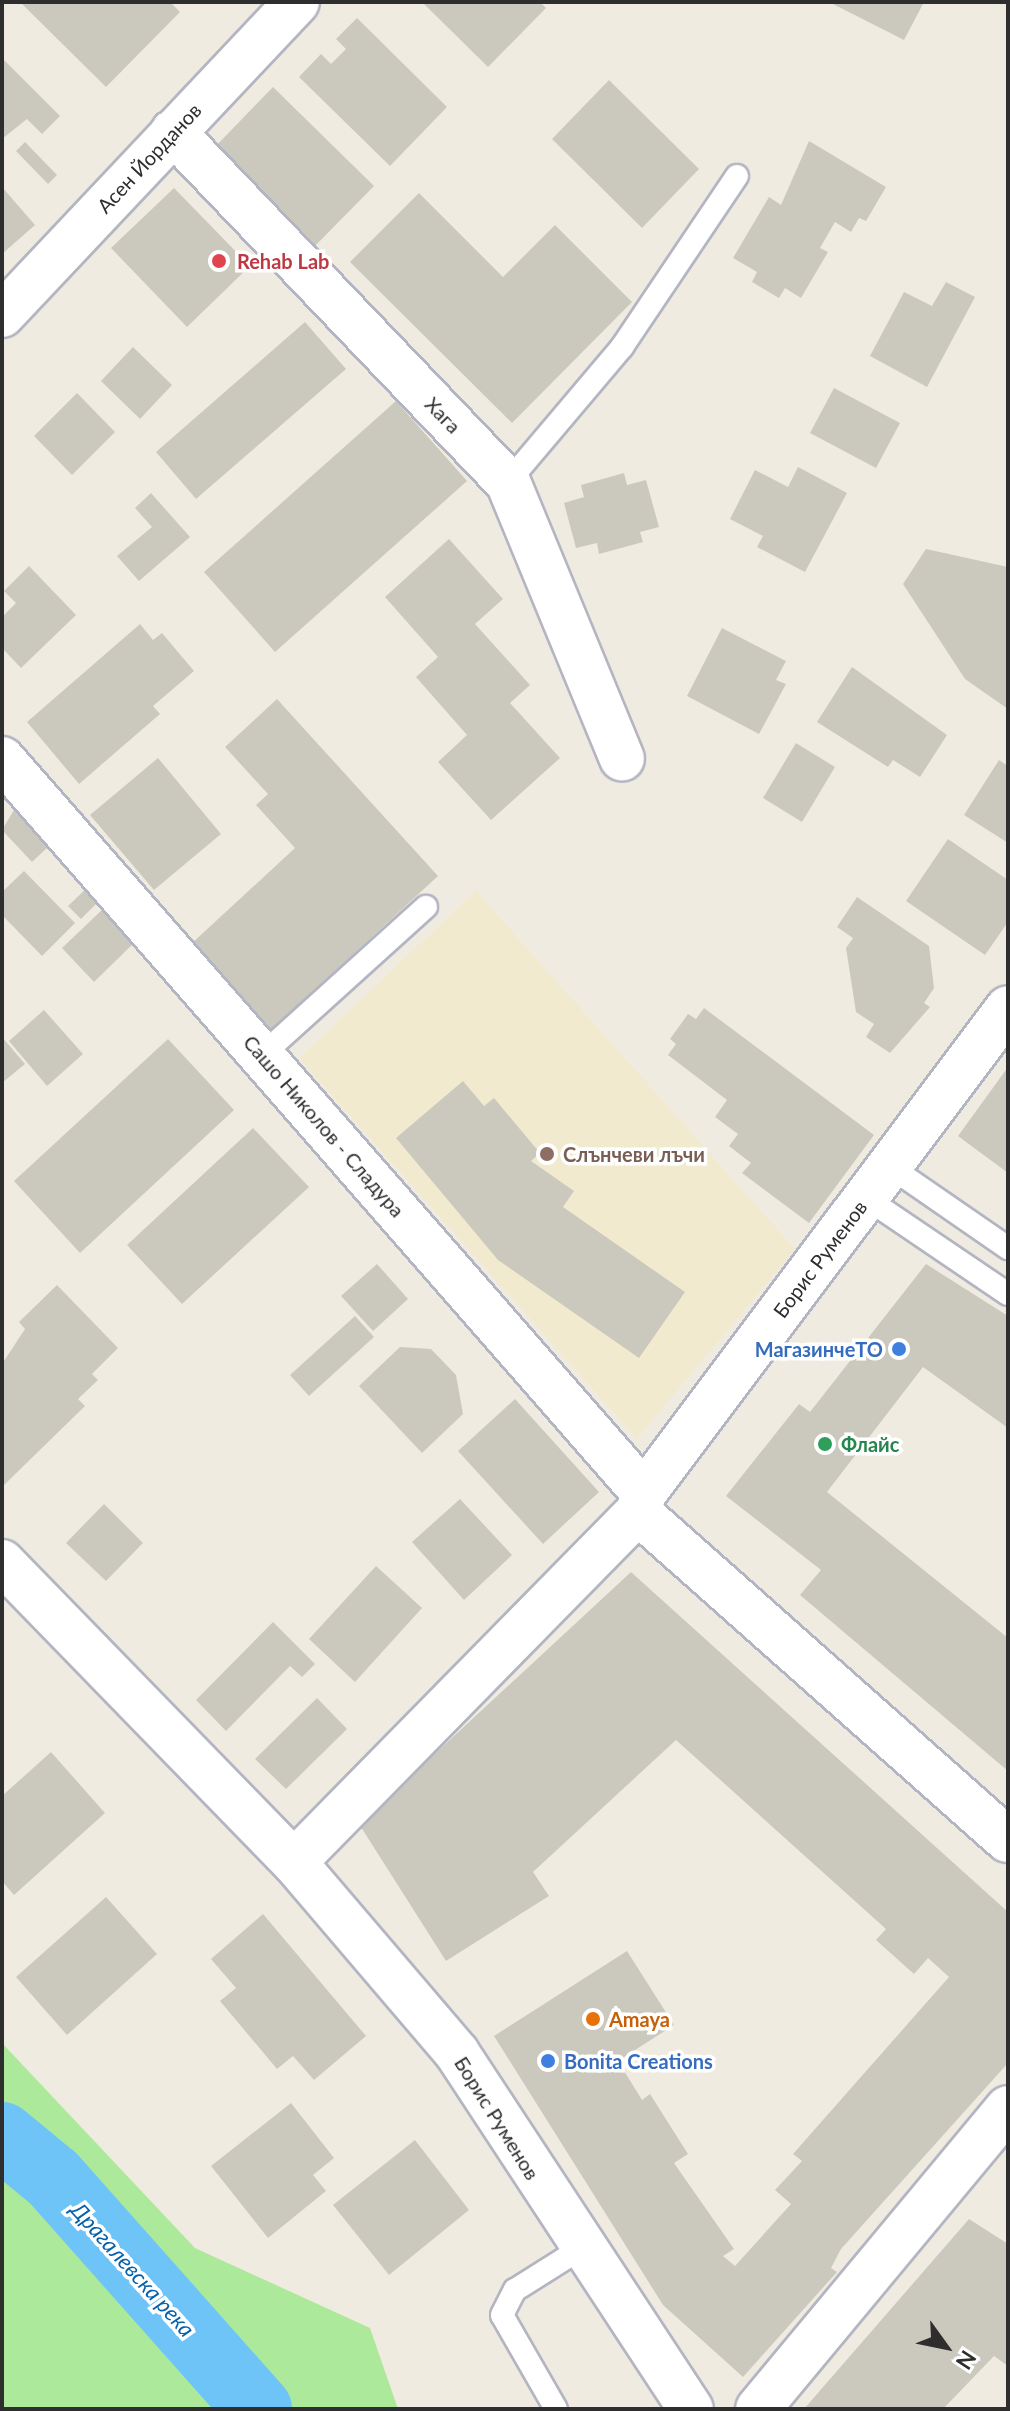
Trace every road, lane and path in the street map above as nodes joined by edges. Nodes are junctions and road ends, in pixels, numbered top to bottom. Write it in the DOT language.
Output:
graph roads {
  1 [pos="297,2"];
  2 [pos="173,132"];
  3 [pos="737,176"];
  4 [pos="2,315"];
  5 [pos="508,482"];
  6 [pos="622,758"];
  7 [pos="2,759"];
  8 [pos="426,907"];
  9 [pos="1008,1008"];
  10 [pos="262,1055"];
  11 [pos="878,1182"];
  12 [pos="1008,1248"];
  13 [pos="1008,1294"];
  14 [pos="641,1502"];
  15 [pos="2,1562"];
  16 [pos="1008,1840"];
  17 [pos="294,1862"];
  18 [pos="1008,2108"];
  19 [pos="580,2249"];
  20 [pos="684,2400"];
  21 [pos="556,2409"];
  22 [pos="758,2409"];
  1 -- 2 [label="street, Асен Йорданов"];
  2 -- 4 [label="street, Асен Йорданов"];
  2 -- 5 [label="street, Хага"];
  3 -- 5 [label="lane"];
  5 -- 6 [label="street, Хага"];
  7 -- 10 [label="street, Сашо Николов - Сладура"];
  8 -- 10 [label="lane"];
  9 -- 11 [label="street, Борис Руменов"];
  10 -- 14 [label="street, Сашо Николов - Сладура"];
  11 -- 12 [label="lane"];
  11 -- 13 [label="lane"];
  11 -- 14 [label="street, Борис Руменов"];
  14 -- 16 [label="street"];
  14 -- 17 [label="street, Борис Руменов"];
  15 -- 17 [label="street, Борис Руменов"];
  17 -- 19 [label="street, Борис Руменов"];
  18 -- 22 [label="street"];
  19 -- 20 [label="street, Борис Руменов"];
  19 -- 21 [label="lane"];
}
